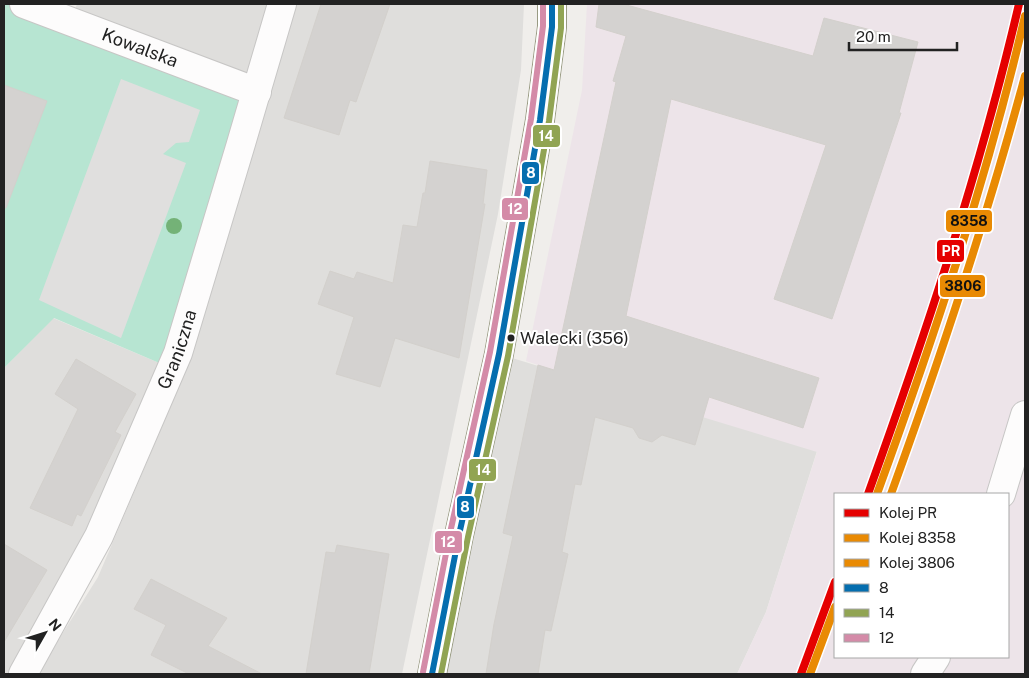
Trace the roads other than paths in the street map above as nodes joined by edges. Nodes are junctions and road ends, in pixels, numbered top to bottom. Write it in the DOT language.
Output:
graph roads {
  1 [pos="24,4"];
  2 [pos="282,4"];
  3 [pos="552,4"];
  4 [pos="257,92"];
  5 [pos="1025,415"];
  6 [pos="1001,493"];
  7 [pos="935,658"];
  8 [pos="23,674"];
  9 [pos="432,674"];
  10 [pos="925,674"];
  1 -- 4 [label="street, Kowalska"];
  2 -- 4 [label="street, Graniczna"];
  3 -- 9 [label="main road"];
  4 -- 8 [label="street, Graniczna"];
  5 -- 6 [label="street"];
  7 -- 10 [label="street"];
}
